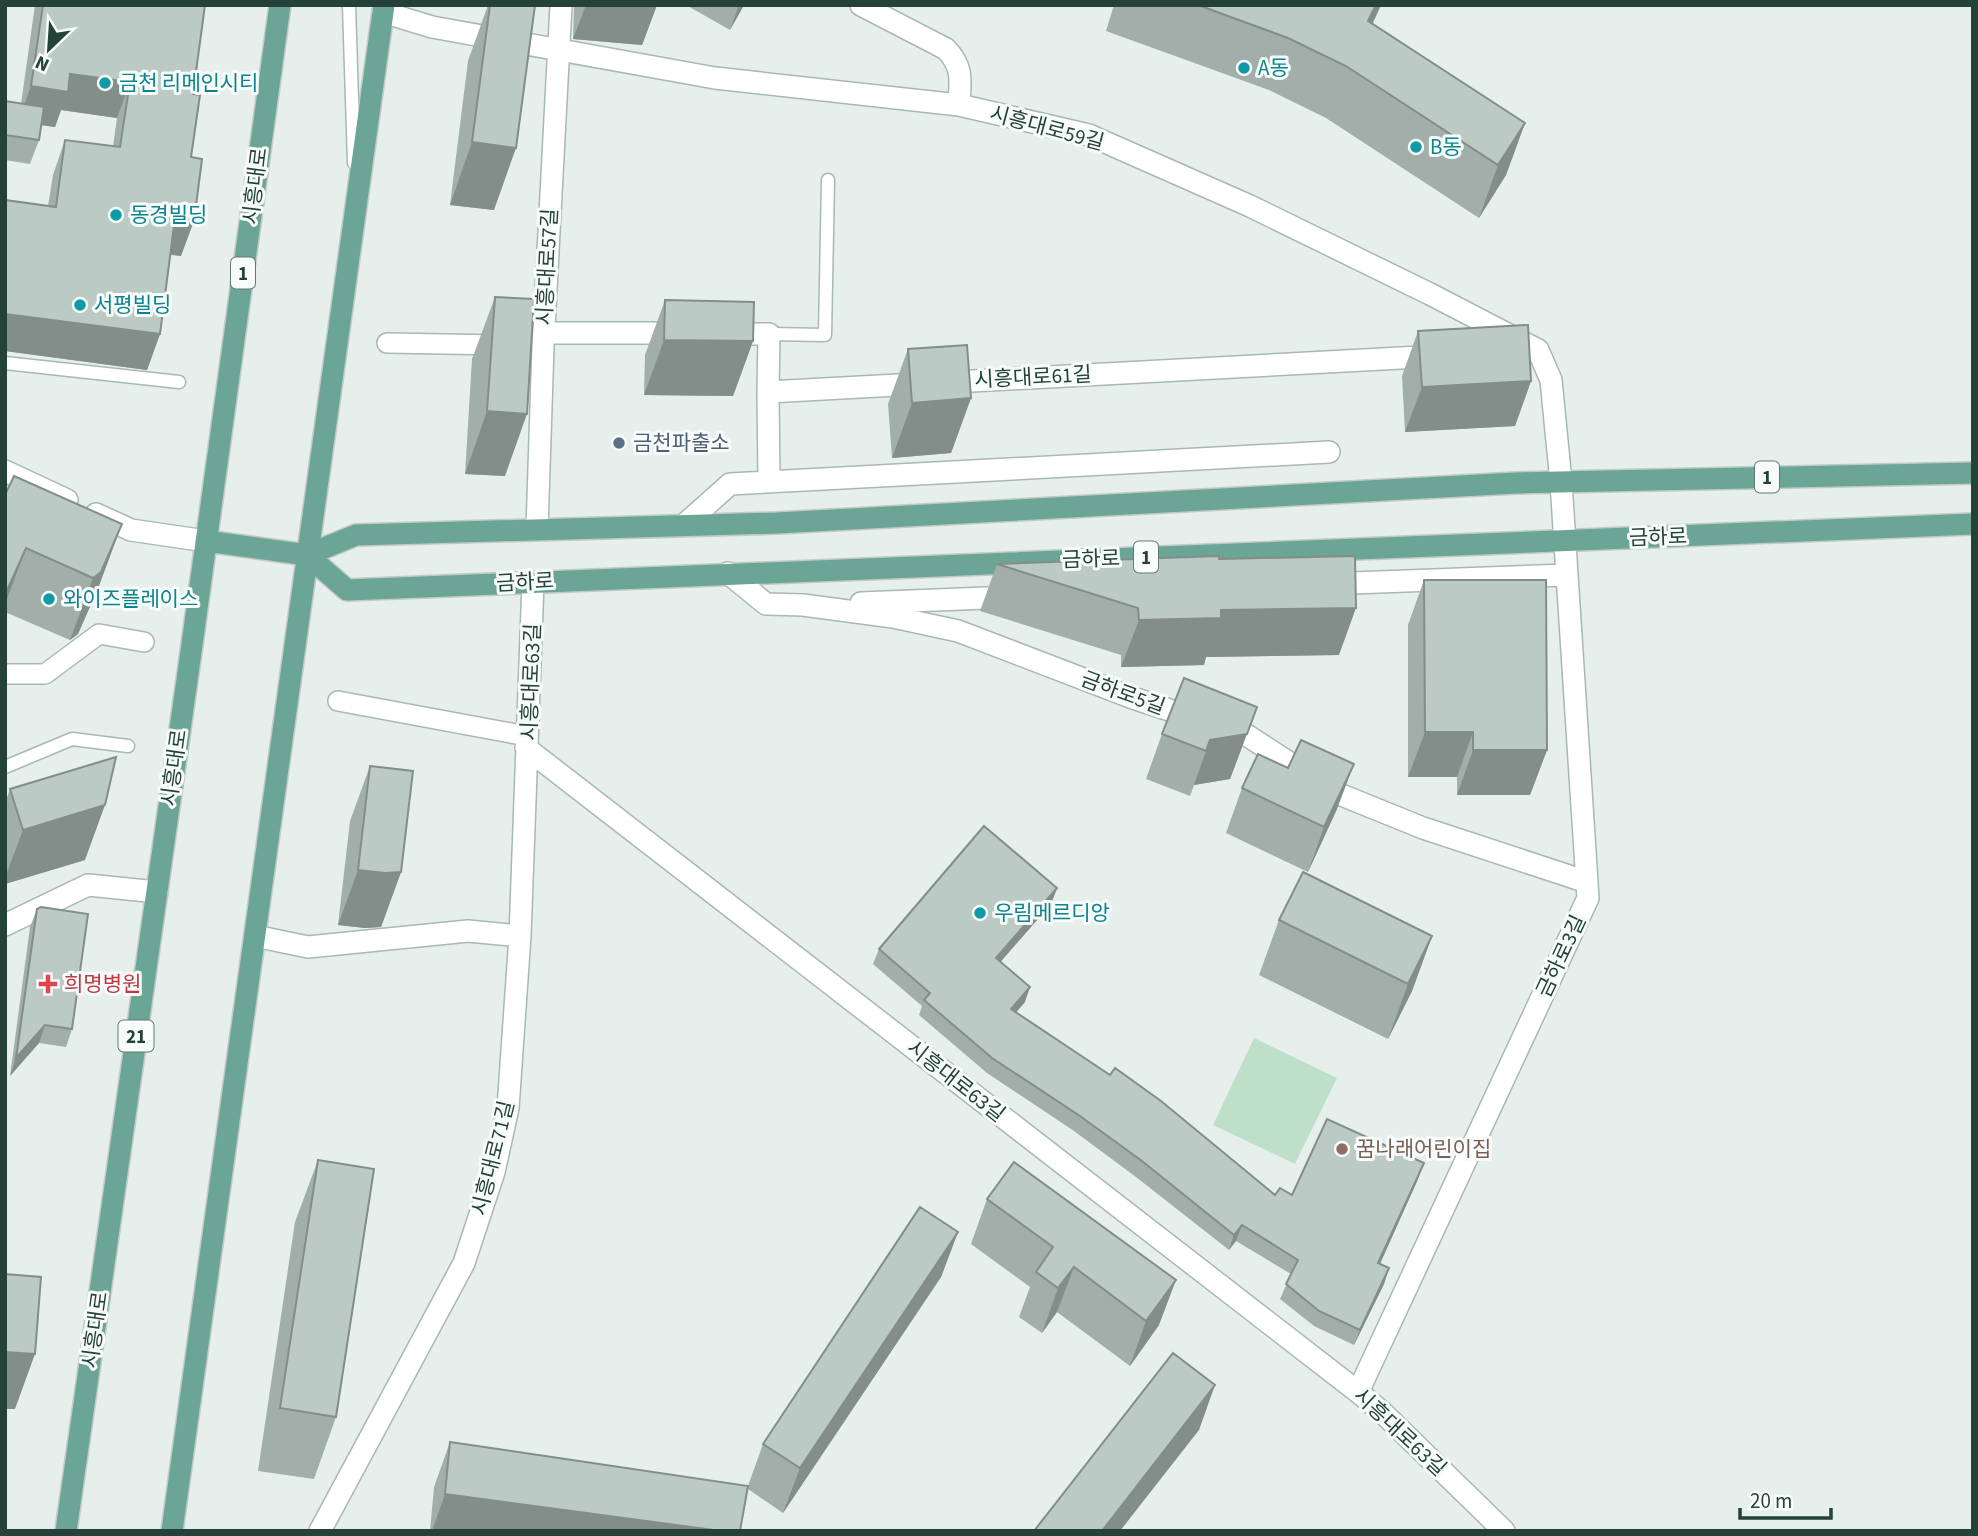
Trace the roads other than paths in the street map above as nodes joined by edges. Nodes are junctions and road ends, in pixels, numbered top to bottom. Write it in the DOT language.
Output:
graph roads {
  1 [pos="280,5"];
  2 [pos="349,5"];
  3 [pos="561,5"];
  4 [pos="861,5"];
  5 [pos="384,9"];
  6 [pos="557,49"];
  7 [pos="959,105"];
  8 [pos="828,180"];
  9 [pos="355,216"];
  10 [pos="769,334"];
  11 [pos="534,342"];
  12 [pos="387,343"];
  13 [pos="1538,350"];
  14 [pos="1497,352"];
  15 [pos="1455,355"];
  16 [pos="5,363"];
  17 [pos="179,383"];
  18 [pos="768,392"];
  19 [pos="1329,452"];
  20 [pos="5,471"];
  21 [pos="1973,473"];
  22 [pos="769,482"];
  23 [pos="1561,482"];
  24 [pos="1973,524"];
  25 [pos="684,525"];
  26 [pos="537,529"];
  27 [pos="206,541"];
  28 [pos="1564,541"];
  29 [pos="307,555"];
  30 [pos="728,573"];
  31 [pos="1566,575"];
  32 [pos="534,582"];
  33 [pos="1303,585"];
  34 [pos="1025,596"];
  35 [pos="803,605"];
  36 [pos="144,642"];
  37 [pos="5,674"];
  38 [pos="338,701"];
  39 [pos="527,742"];
  40 [pos="128,746"];
  41 [pos="5,767"];
  42 [pos="1587,882"];
  43 [pos="157,892"];
  44 [pos="5,925"];
  45 [pos="255,936"];
  46 [pos="520,936"];
  47 [pos="1358,1392"];
  48 [pos="66,1531"];
  49 [pos="172,1531"];
  50 [pos="320,1531"];
  51 [pos="1504,1531"];
  1 -- 27 [label="main road, 시흥대로 / 1"];
  2 -- 9 [label="lane"];
  3 -- 6 [label="street, 시흥대로57길"];
  4 -- 7 [label="street"];
  5 -- 6 [label="street, 시흥대로59길"];
  5 -- 9 [label="main road"];
  6 -- 7 [label="street, 시흥대로59길"];
  6 -- 11 [label="street, 시흥대로57길"];
  7 -- 13 [label="street, 시흥대로59길"];
  8 -- 10 [label="lane"];
  9 -- 29 [label="main road"];
  10 -- 11 [label="street"];
  10 -- 18 [label="street"];
  11 -- 12 [label="street"];
  11 -- 26 [label="street, 시흥대로57길"];
  13 -- 14 [label="street"];
  13 -- 23 [label="street"];
  15 -- 18 [label="street, 시흥대로61길"];
  16 -- 17 [label="lane"];
  18 -- 22 [label="street"];
  19 -- 22 [label="street"];
  20 -- 27 [label="street"];
  21 -- 23 [label="main road, 1"];
  22 -- 25 [label="street"];
  23 -- 25 [label="main road, 1"];
  23 -- 28 [label="street, 금하로3길"];
  24 -- 28 [label="main road, 금하로 / 1"];
  25 -- 26 [label="main road, 1"];
  26 -- 29 [label="main road, 1"];
  27 -- 29 [label="main road"];
  27 -- 43 [label="main road, 시흥대로 / 21"];
  28 -- 30 [label="main road, 금하로 / 1"];
  28 -- 31 [label="street, 금하로3길"];
  29 -- 32 [label="main road, 금하로 / 1"];
  29 -- 45 [label="main road"];
  30 -- 32 [label="main road, 금하로 / 1"];
  30 -- 35 [label="street, 금하로5길"];
  31 -- 33 [label="street"];
  31 -- 42 [label="street, 금하로3길"];
  32 -- 39 [label="street, 시흥대로63길"];
  34 -- 35 [label="street"];
  35 -- 42 [label="street, 금하로5길"];
  36 -- 37 [label="street"];
  38 -- 39 [label="street"];
  39 -- 46 [label="street, 시흥대로71길"];
  39 -- 47 [label="street, 시흥대로63길"];
  40 -- 41 [label="lane"];
  42 -- 47 [label="street, 금하로3길"];
  43 -- 44 [label="street"];
  43 -- 48 [label="main road, 시흥대로 / 21"];
  45 -- 46 [label="street"];
  45 -- 49 [label="main road"];
  46 -- 50 [label="street, 시흥대로71길"];
  47 -- 51 [label="street, 시흥대로63길"];
}
